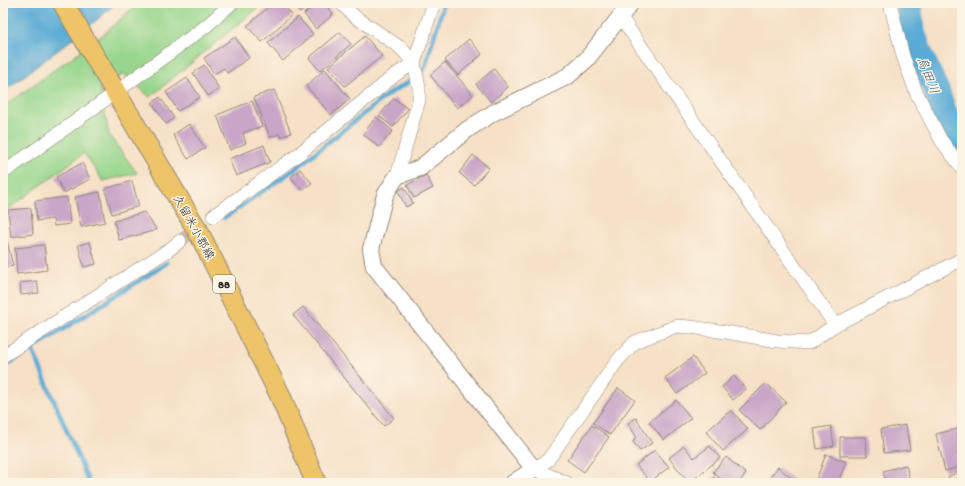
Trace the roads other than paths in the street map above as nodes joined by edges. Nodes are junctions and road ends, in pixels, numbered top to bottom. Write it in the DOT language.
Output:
graph roads {
  1 [pos="63,3"];
  2 [pos="232,3"];
  3 [pos="244,3"];
  4 [pos="341,3"];
  5 [pos="434,3"];
  6 [pos="631,3"];
  7 [pos="890,3"];
  8 [pos="220,14"];
  9 [pos="620,16"];
  10 [pos="414,63"];
  11 [pos="114,89"];
  12 [pos="962,168"];
  13 [pos="3,173"];
  14 [pos="397,176"];
  15 [pos="213,216"];
  16 [pos="180,241"];
  17 [pos="962,259"];
  18 [pos="836,325"];
  19 [pos="3,356"];
  20 [pos="534,469"];
  21 [pos="316,483"];
  22 [pos="512,483"];
  23 [pos="567,483"];
  1 -- 11 [label="main road, 久留米小郡線 / 88"];
  2 -- 8 [label="street"];
  3 -- 8 [label="street"];
  4 -- 10 [label="street"];
  5 -- 10 [label="street"];
  6 -- 9 [label="street"];
  7 -- 12 [label="street"];
  8 -- 11 [label="street"];
  9 -- 14 [label="street"];
  9 -- 18 [label="street"];
  10 -- 14 [label="street"];
  10 -- 15 [label="street"];
  11 -- 13 [label="street"];
  11 -- 21 [label="main road, 久留米小郡線 / 88"];
  14 -- 20 [label="street"];
  16 -- 19 [label="street"];
  17 -- 18 [label="street"];
  18 -- 20 [label="street"];
  20 -- 22 [label="street"];
  20 -- 23 [label="street"];
}
